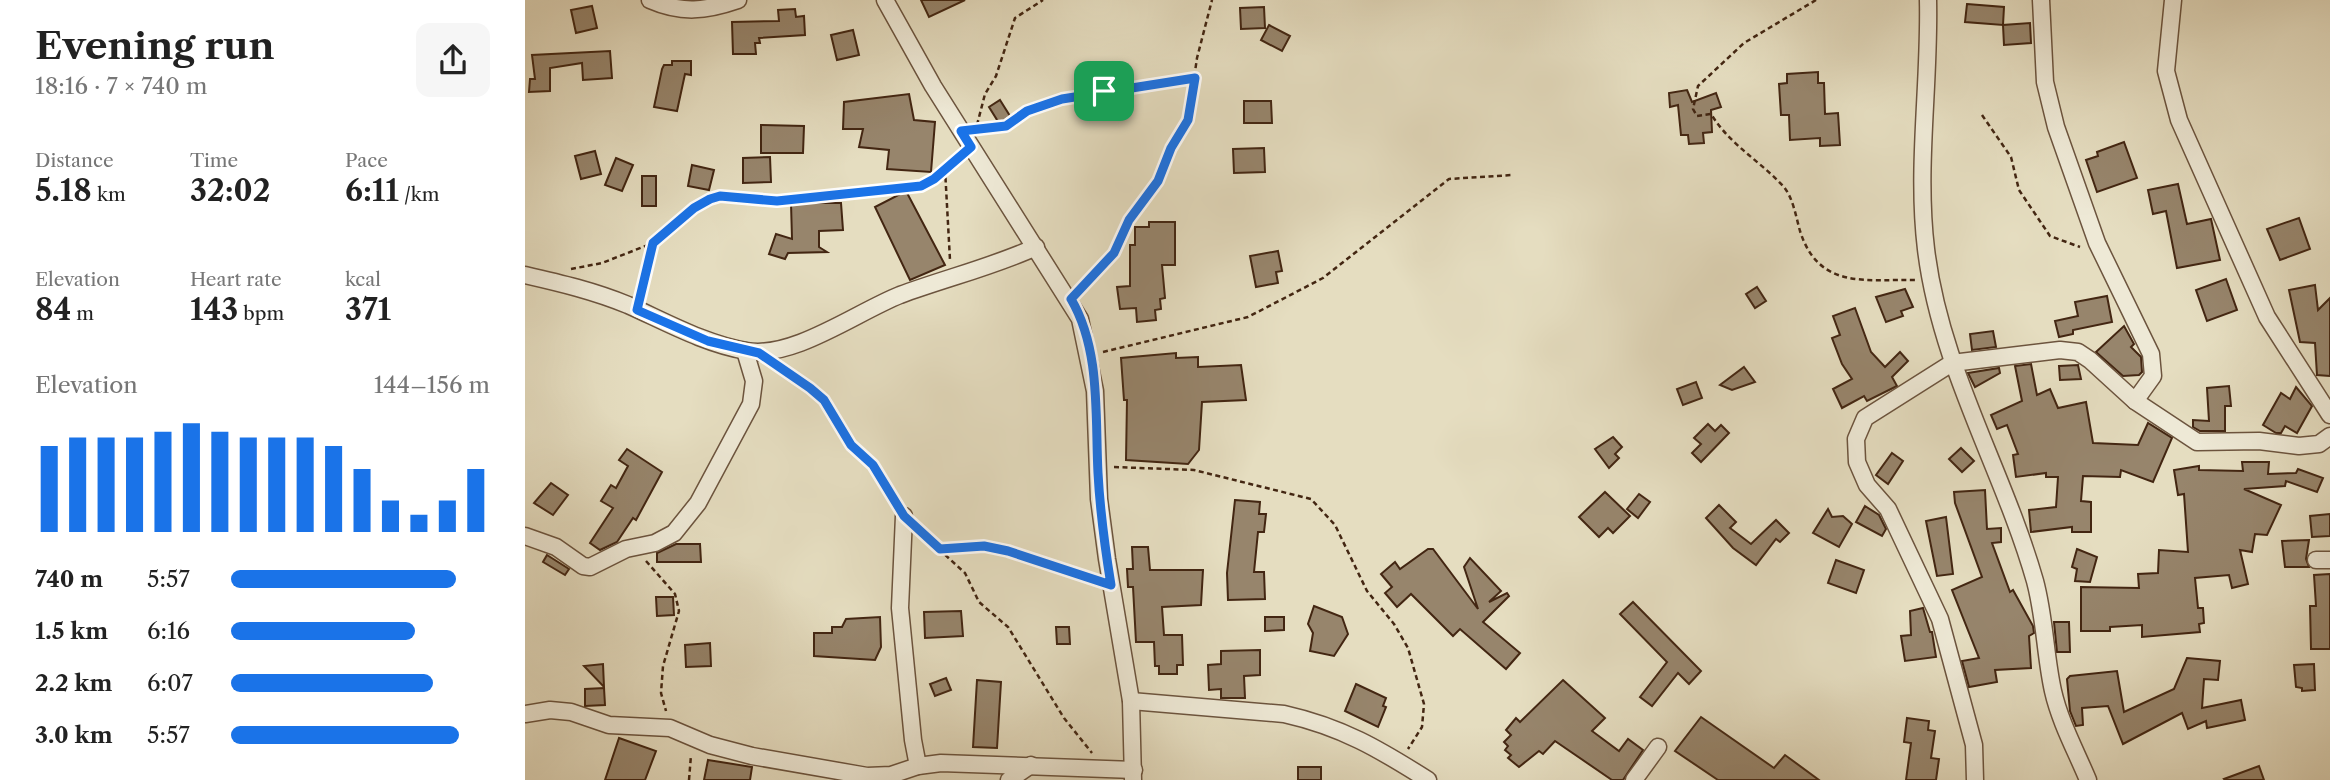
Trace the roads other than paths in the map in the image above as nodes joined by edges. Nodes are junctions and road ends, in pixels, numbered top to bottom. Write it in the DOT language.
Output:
graph roads {
  1 [pos="650,0"];
  2 [pos="739,0"];
  3 [pos="885,0"];
  4 [pos="1929,0"];
  5 [pos="2041,0"];
  6 [pos="2173,0"];
  7 [pos="1037,247"];
  8 [pos="533,277"];
  9 [pos="752,352"];
  10 [pos="1952,363"];
  11 [pos="2135,401"];
  12 [pos="2330,415"];
  13 [pos="2330,436"];
  14 [pos="904,516"];
  15 [pos="525,536"];
  16 [pos="1131,701"];
  17 [pos="525,714"];
  18 [pos="1658,747"];
  19 [pos="1031,765"];
  20 [pos="918,766"];
  21 [pos="1133,775"];
  22 [pos="1009,780"];
  23 [pos="1428,780"];
  24 [pos="1635,780"];
  25 [pos="1975,780"];
  26 [pos="2088,780"];
  1 -- 2 [label="street"];
  3 -- 7 [label="street"];
  4 -- 10 [label="street"];
  5 -- 11 [label="street"];
  6 -- 12 [label="street"];
  7 -- 9 [label="street"];
  7 -- 16 [label="street"];
  8 -- 9 [label="street"];
  9 -- 15 [label="street"];
  10 -- 11 [label="street"];
  10 -- 25 [label="street"];
  10 -- 26 [label="street"];
  11 -- 13 [label="street"];
  14 -- 20 [label="street"];
  16 -- 21 [label="street"];
  16 -- 23 [label="street"];
  17 -- 20 [label="street"];
  18 -- 24 [label="street"];
  19 -- 20 [label="street"];
  19 -- 21 [label="street"];
  19 -- 22 [label="street"];
}
